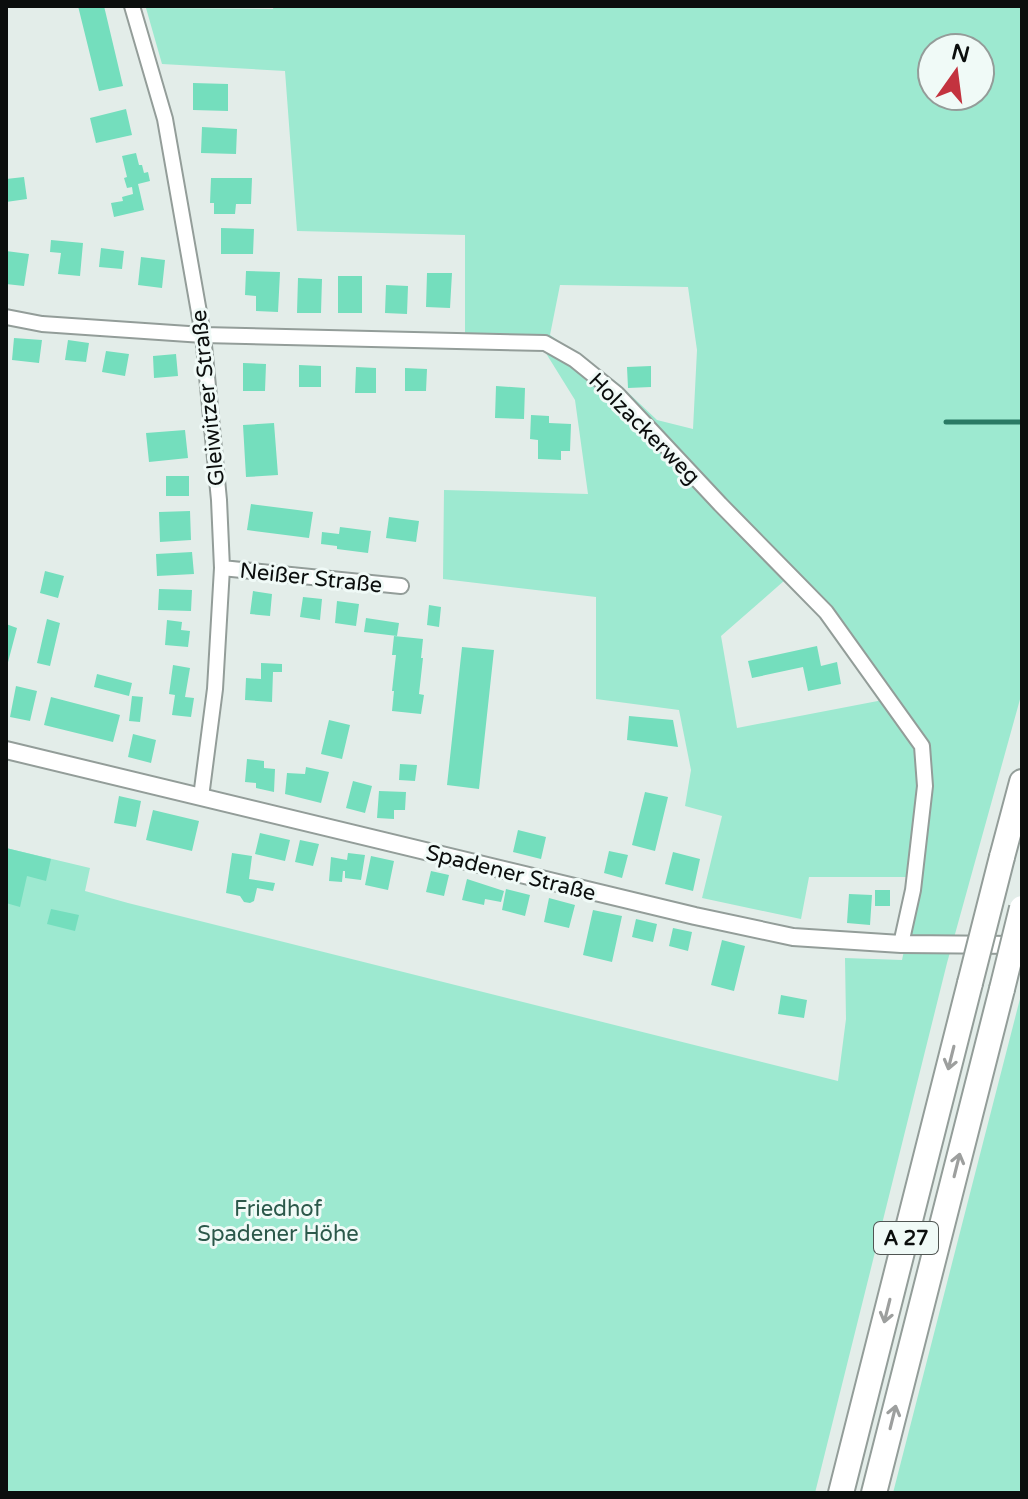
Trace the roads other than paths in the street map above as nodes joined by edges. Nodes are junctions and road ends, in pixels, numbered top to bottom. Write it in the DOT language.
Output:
graph roads {
  1 [pos="132,6"];
  2 [pos="6,317"];
  3 [pos="203,335"];
  4 [pos="222,568"];
  5 [pos="401,586"];
  6 [pos="6,750"];
  7 [pos="1022,782"];
  8 [pos="201,797"];
  9 [pos="1022,908"];
  10 [pos="901,944"];
  11 [pos="1022,945"];
  12 [pos="841,1493"];
  13 [pos="874,1493"];
  1 -- 3 [label="street, Gleiwitzer Straße"];
  2 -- 3 [label="street, Holzackerweg"];
  3 -- 4 [label="street, Gleiwitzer Straße"];
  3 -- 10 [label="street, Holzackerweg"];
  4 -- 5 [label="street, Neißer Straße"];
  4 -- 8 [label="street, Gleiwitzer Straße"];
  6 -- 8 [label="street, Spadener Straße"];
  7 -- 12 [label="highway, A 27, one-way, bridge"];
  8 -- 10 [label="street, Spadener Straße"];
  13 -- 9 [label="highway, A 27, one-way, bridge"];
  10 -- 11 [label="street, Spadener Straße"];
}
